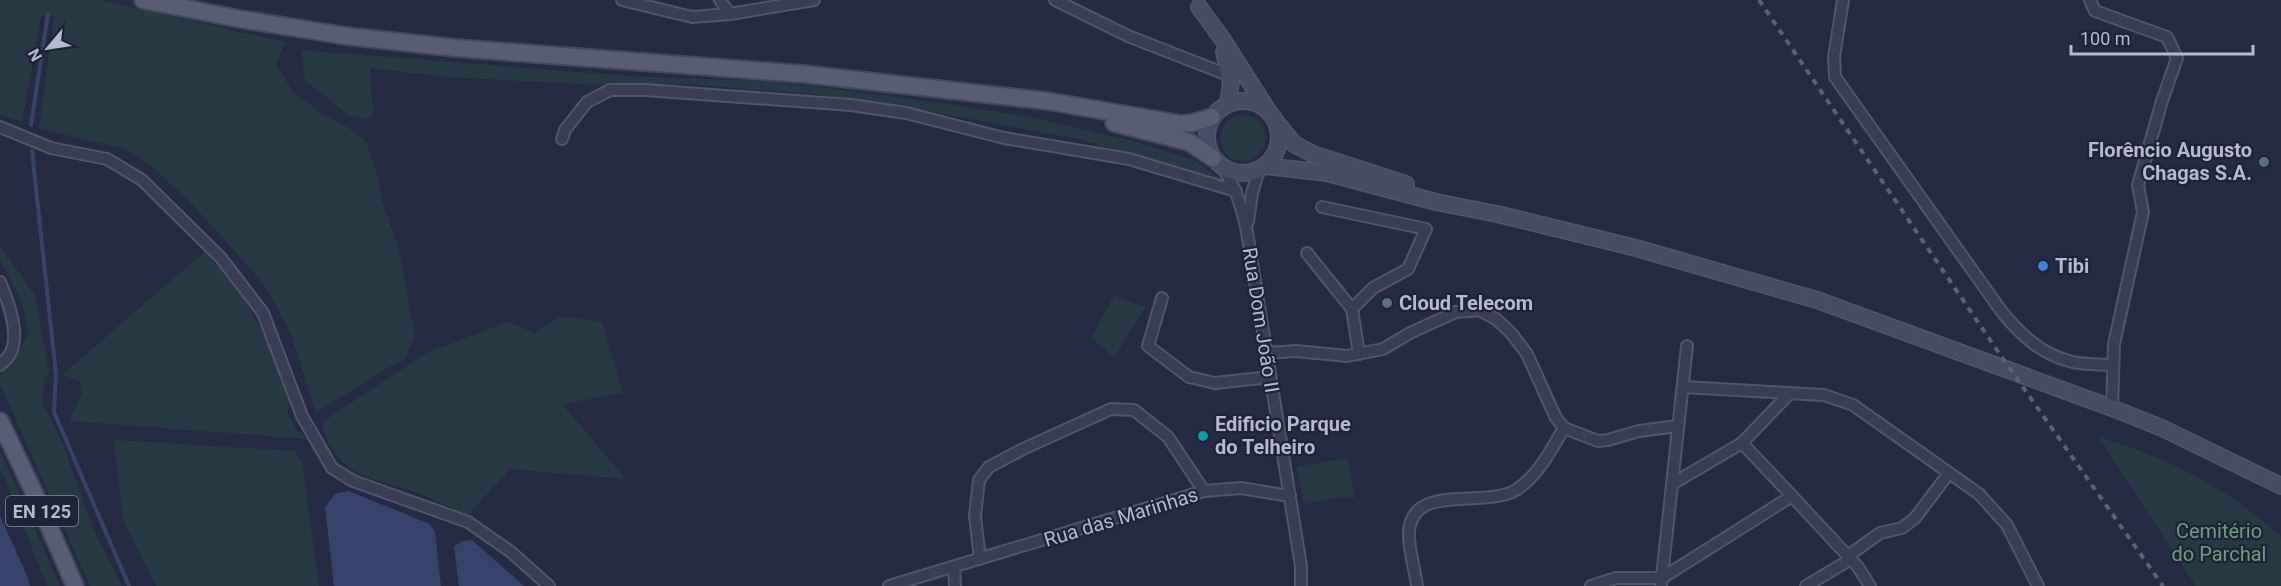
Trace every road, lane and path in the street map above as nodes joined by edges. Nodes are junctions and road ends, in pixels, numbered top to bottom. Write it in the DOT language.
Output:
graph roads {
  1 [pos="143,0"];
  2 [pos="622,0"];
  3 [pos="720,0"];
  4 [pos="814,0"];
  5 [pos="1054,0"];
  6 [pos="1843,0"];
  7 [pos="2090,0"];
  8 [pos="787,2"];
  9 [pos="1197,3"];
  10 [pos="730,14"];
  11 [pos="1237,77"];
  12 [pos="954,92"];
  13 [pos="1228,104"];
  14 [pos="1267,110"];
  15 [pos="1212,117"];
  16 [pos="1276,123"];
  17 [pos="0,127"];
  18 [pos="562,139"];
  19 [pos="1218,163"];
  20 [pos="1263,168"];
  21 [pos="1236,191"];
  22 [pos="1322,207"];
  23 [pos="1497,214"];
  24 [pos="1247,232"];
  25 [pos="1308,253"];
  26 [pos="0,282"];
  27 [pos="1162,298"];
  28 [pos="1352,309"];
  29 [pos="1687,346"];
  30 [pos="1267,353"];
  31 [pos="1359,354"];
  32 [pos="1,364"];
  33 [pos="2111,365"];
  34 [pos="1270,377"];
  35 [pos="1683,387"];
  36 [pos="1789,394"];
  37 [pos="2112,408"];
  38 [pos="0,421"];
  39 [pos="1678,426"];
  40 [pos="1564,428"];
  41 [pos="1742,443"];
  42 [pos="1949,473"];
  43 [pos="2262,477"];
  44 [pos="1672,484"];
  45 [pos="2281,486"];
  46 [pos="1204,491"];
  47 [pos="2281,491"];
  48 [pos="1290,496"];
  49 [pos="1792,496"];
  50 [pos="1850,558"];
  51 [pos="980,559"];
  52 [pos="954,567"];
  53 [pos="1662,582"];
  54 [pos="75,586"];
  55 [pos="549,586"];
  56 [pos="889,586"];
  57 [pos="955,586"];
  58 [pos="1301,586"];
  59 [pos="1417,586"];
  60 [pos="1591,586"];
  61 [pos="1806,586"];
  62 [pos="1870,586"];
  63 [pos="2038,586"];
  1 -- 12 [label="main road"];
  2 -- 10 [label="street"];
  3 -- 10 [label="street"];
  4 -- 8 [label="street"];
  5 -- 11 [label="street"];
  6 -- 33 [label="street"];
  7 -- 37 [label="street"];
  8 -- 10 [label="street"];
  9 -- 11 [label="main road"];
  9 -- 11 [label="main road"];
  11 -- 13 [label="main road"];
  11 -- 14 [label="main road"];
  12 -- 15 [label="main road"];
  12 -- 19 [label="main road"];
  13 -- 14 [label="main road"];
  13 -- 15 [label="main road"];
  14 -- 16 [label="main road"];
  15 -- 19 [label="main road"];
  16 -- 20 [label="main road"];
  16 -- 23 [label="main road"];
  17 -- 55 [label="street"];
  18 -- 21 [label="street"];
  19 -- 20 [label="main road"];
  19 -- 21 [label="street"];
  20 -- 23 [label="main road"];
  20 -- 24 [label="street"];
  21 -- 24 [label="street"];
  22 -- 28 [label="street"];
  23 -- 37 [label="main road"];
  24 -- 30 [label="street, Rua Dom João II"];
  25 -- 28 [label="street"];
  26 -- 32 [label="street"];
  27 -- 34 [label="street"];
  28 -- 31 [label="street"];
  29 -- 35 [label="street"];
  30 -- 31 [label="street"];
  30 -- 34 [label="street, Rua Dom João II"];
  31 -- 40 [label="street"];
  34 -- 48 [label="street, Rua Dom João II"];
  35 -- 36 [label="street"];
  35 -- 39 [label="street"];
  36 -- 41 [label="street"];
  36 -- 42 [label="street"];
  37 -- 43 [label="main road"];
  38 -- 54 [label="main road, EN 125"];
  39 -- 40 [label="street"];
  39 -- 44 [label="street"];
  40 -- 59 [label="street"];
  41 -- 44 [label="street"];
  41 -- 49 [label="street"];
  42 -- 50 [label="street"];
  42 -- 63 [label="street"];
  43 -- 45 [label="main road"];
  43 -- 47 [label="main road"];
  44 -- 53 [label="street"];
  46 -- 48 [label="street, Rua das Marinhas"];
  46 -- 51 [label="street, Rua das Marinhas"];
  46 -- 51 [label="street"];
  48 -- 58 [label="street, Rua Dom João II"];
  49 -- 50 [label="street"];
  49 -- 53 [label="street"];
  50 -- 61 [label="street"];
  50 -- 62 [label="street"];
  51 -- 52 [label="street, Rua das Marinhas"];
  52 -- 56 [label="street, Rua das Marinhas"];
  52 -- 57 [label="street"];
  53 -- 60 [label="street"];
}
